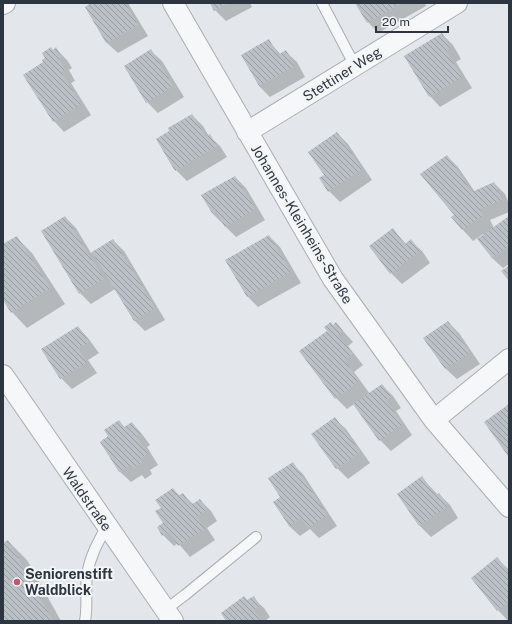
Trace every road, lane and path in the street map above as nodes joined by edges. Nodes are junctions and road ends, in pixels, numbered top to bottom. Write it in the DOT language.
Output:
graph roads {
  1 [pos="174,3"];
  2 [pos="322,3"];
  3 [pos="457,3"];
  4 [pos="355,66"];
  5 [pos="247,132"];
  6 [pos="509,359"];
  7 [pos="3,375"];
  8 [pos="434,420"];
  9 [pos="509,507"];
  10 [pos="107,526"];
  11 [pos="256,537"];
  12 [pos="169,615"];
  13 [pos="85,621"];
  1 -- 5 [label="street, Johannes-Kleinheins-Straße"];
  2 -- 4 [label="lane"];
  3 -- 4 [label="street, Stettiner Weg"];
  4 -- 5 [label="street, Stettiner Weg"];
  5 -- 8 [label="street, Johannes-Kleinheins-Straße"];
  6 -- 8 [label="street"];
  7 -- 10 [label="street, Waldstraße"];
  8 -- 9 [label="street, Johannes-Kleinheins-Straße"];
  10 -- 12 [label="street, Waldstraße"];
  10 -- 13 [label="lane"];
  11 -- 12 [label="lane"];
}
